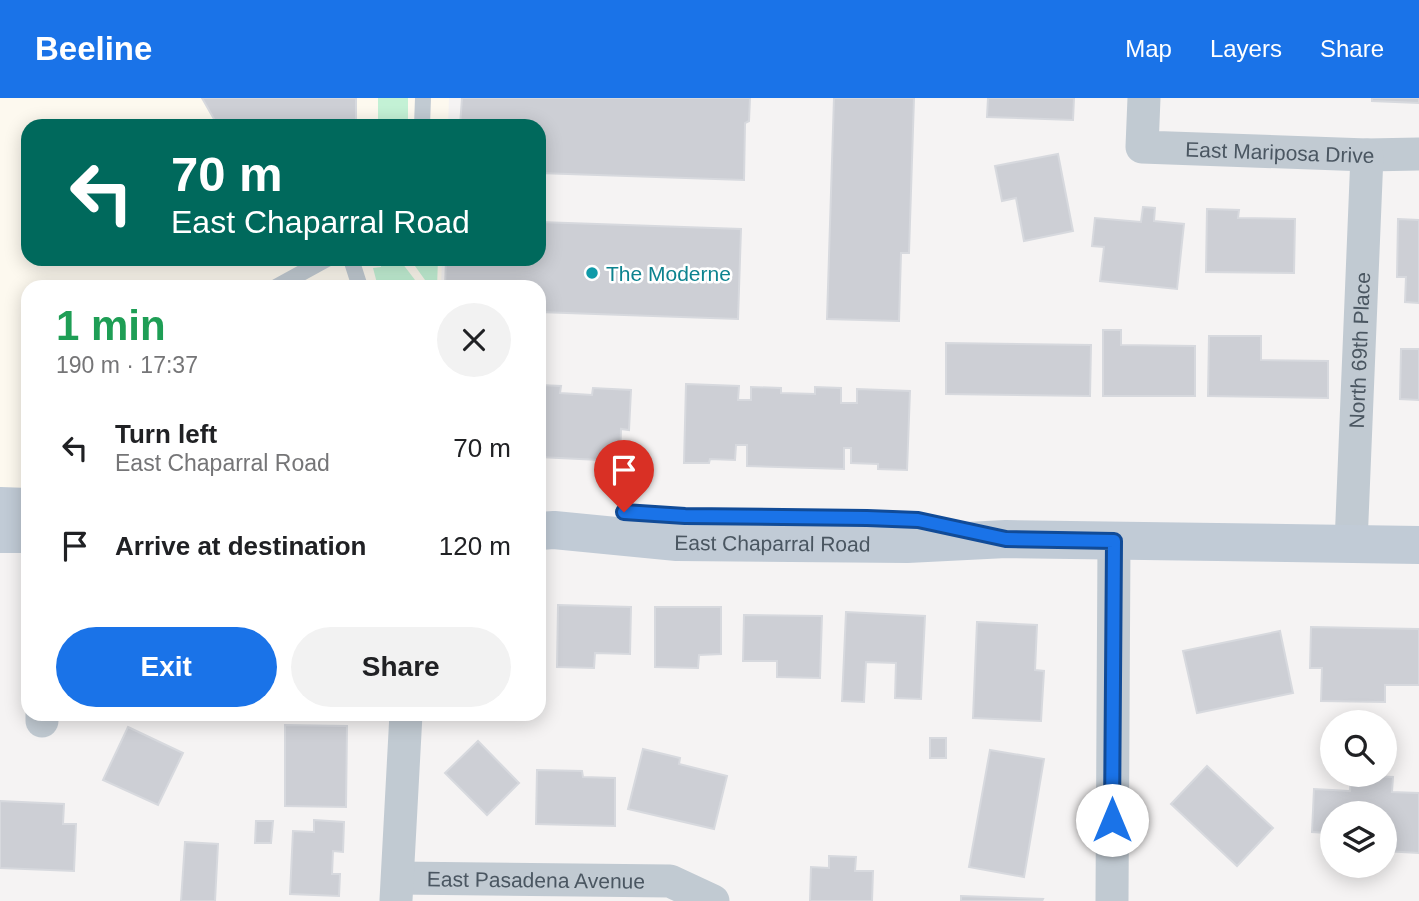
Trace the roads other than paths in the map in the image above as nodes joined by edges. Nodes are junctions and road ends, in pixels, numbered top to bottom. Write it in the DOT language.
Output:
graph roads {
  1 [pos="423,98"];
  2 [pos="1144,98"];
  3 [pos="422,119"];
  4 [pos="1419,154"];
  5 [pos="1367,155"];
  6 [pos="314,266"];
  7 [pos="289,280"];
  8 [pos="0,506"];
  9 [pos="546,506"];
  10 [pos="21,507"];
  11 [pos="546,531"];
  12 [pos="0,534"];
  13 [pos="21,534"];
  14 [pos="1006,539"];
  15 [pos="1114,541"];
  16 [pos="1351,544"];
  17 [pos="1419,545"];
  18 [pos="406,721"];
  19 [pos="397,890"];
  20 [pos="713,901"];
  21 [pos="1112,901"];
  1 -- 3 [label="lane"];
  2 -- 5 [label="street, East Mariposa Drive"];
  4 -- 5 [label="street, East Mariposa Drive"];
  5 -- 16 [label="street, North 69th Place"];
  6 -- 7 [label="lane"];
  8 -- 10 [label="main road"];
  9 -- 14 [label="main road, East Chaparral Road"];
  11 -- 14 [label="main road, East Chaparral Road"];
  12 -- 13 [label="main road"];
  14 -- 15 [label="main road, East Chaparral Road"];
  15 -- 16 [label="main road, East Chaparral Road"];
  15 -- 21 [label="street"];
  16 -- 17 [label="main road, East Chaparral Road"];
  18 -- 19 [label="street"];
  19 -- 20 [label="street, East Pasadena Avenue"];
}
